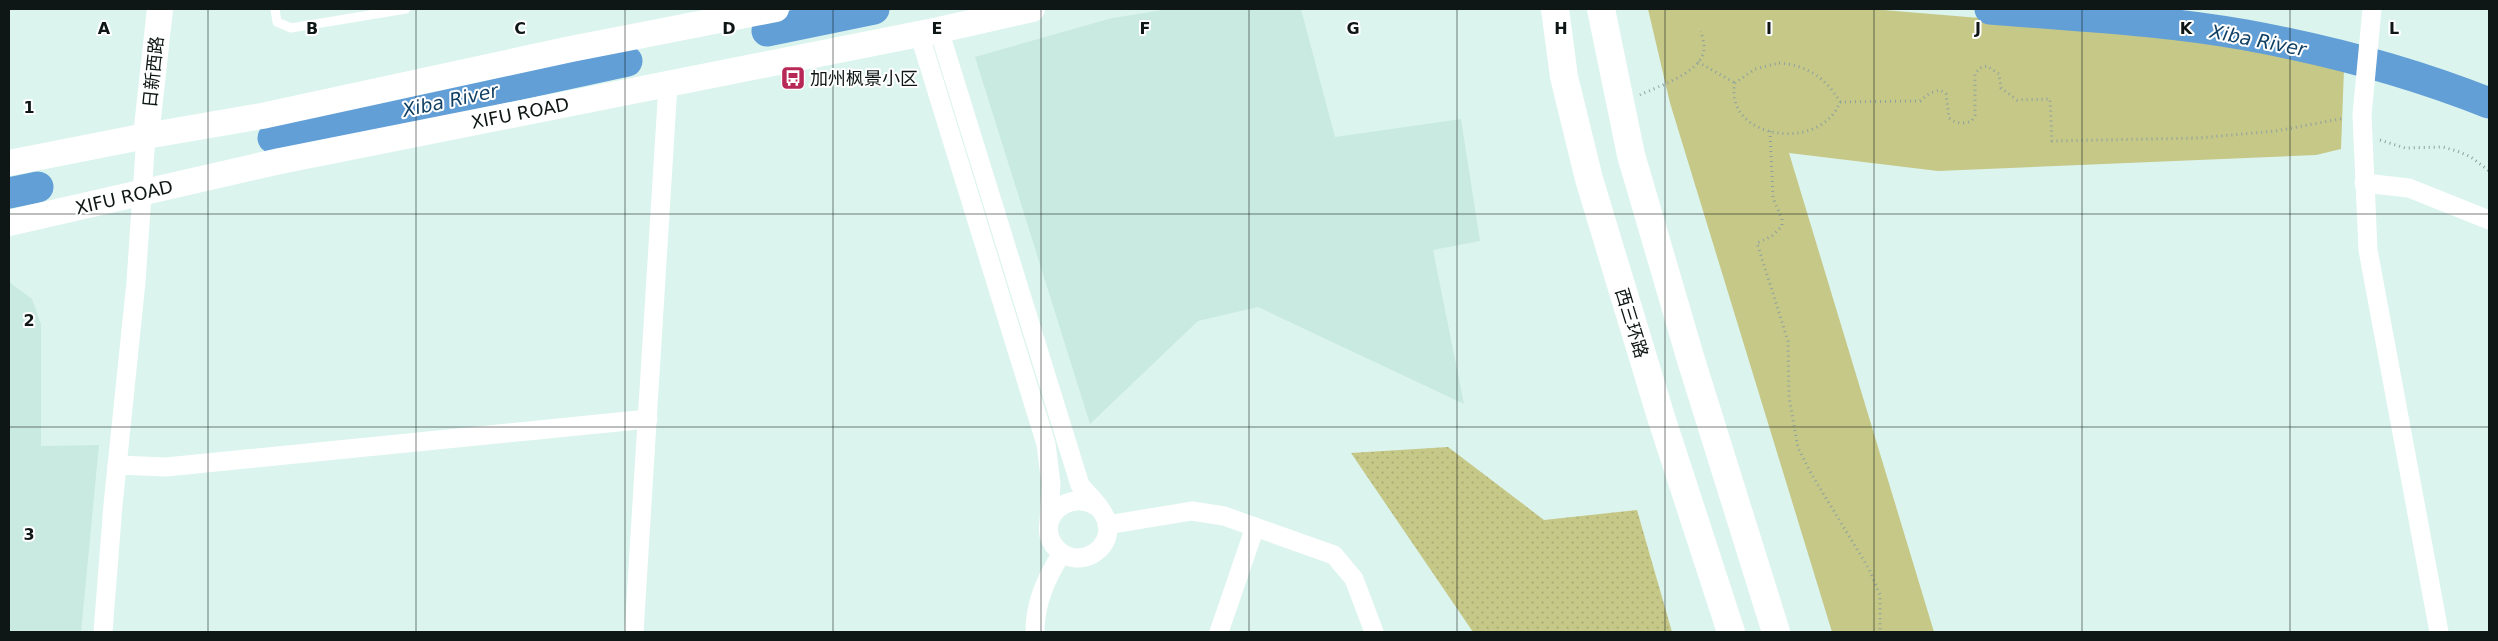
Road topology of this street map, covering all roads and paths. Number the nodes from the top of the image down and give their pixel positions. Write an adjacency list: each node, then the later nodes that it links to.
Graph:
1 (160, 9): 19 (main road, 日新西路)
2 (275, 9): 3 (lane)
3 (406, 9)
4 (776, 9): 9 (main road)
5 (1032, 9): 11 (main road, XIFU ROAD)
6 (1555, 9): 38 (main road, 西三环路)
7 (1600, 9): 16 (main road)
8 (2372, 14): 17 (street)
9 (691, 17): 19 (main road)
10 (1701, 31): 12 (path)
11 (929, 32): 14 (main road, XIFU ROAD); 29 (street); 30 (street)
12 (1698, 62): 13 (path); 16 (path)
13 (1735, 83): 15 (path); 18 (path)
14 (668, 85): 24 (main road, XIFU ROAD); 27 (street)
15 (1840, 102): 17 (path); 18 (path)
16 (1619, 104): 39 (main road)
17 (2362, 115): 20 (street)
18 (1770, 131): 40 (path)
19 (146, 136): 21 (main road); 24 (street)
20 (2363, 136): 22 (path); 23 (street)
21 (9, 163)
22 (2489, 171)
23 (2364, 183): 25 (street); 41 (street)
24 (141, 194): 26 (main road, XIFU ROAD); 28 (street)
25 (2489, 220)
26 (9, 223)
27 (648, 419): 28 (street); 35 (street)
28 (117, 465): 34 (street)
29 (1104, 517): 30 (street); 31 (street); 32 (street)
30 (1049, 526): 32 (street)
31 (1255, 527): 33 (street); 37 (street)
32 (1062, 553): 36 (street)
33 (1371, 631)
34 (102, 632)
35 (634, 632)
36 (1035, 632)
37 (1219, 632)
38 (1731, 632)
39 (1776, 632)
40 (1880, 632)
41 (2439, 632)

